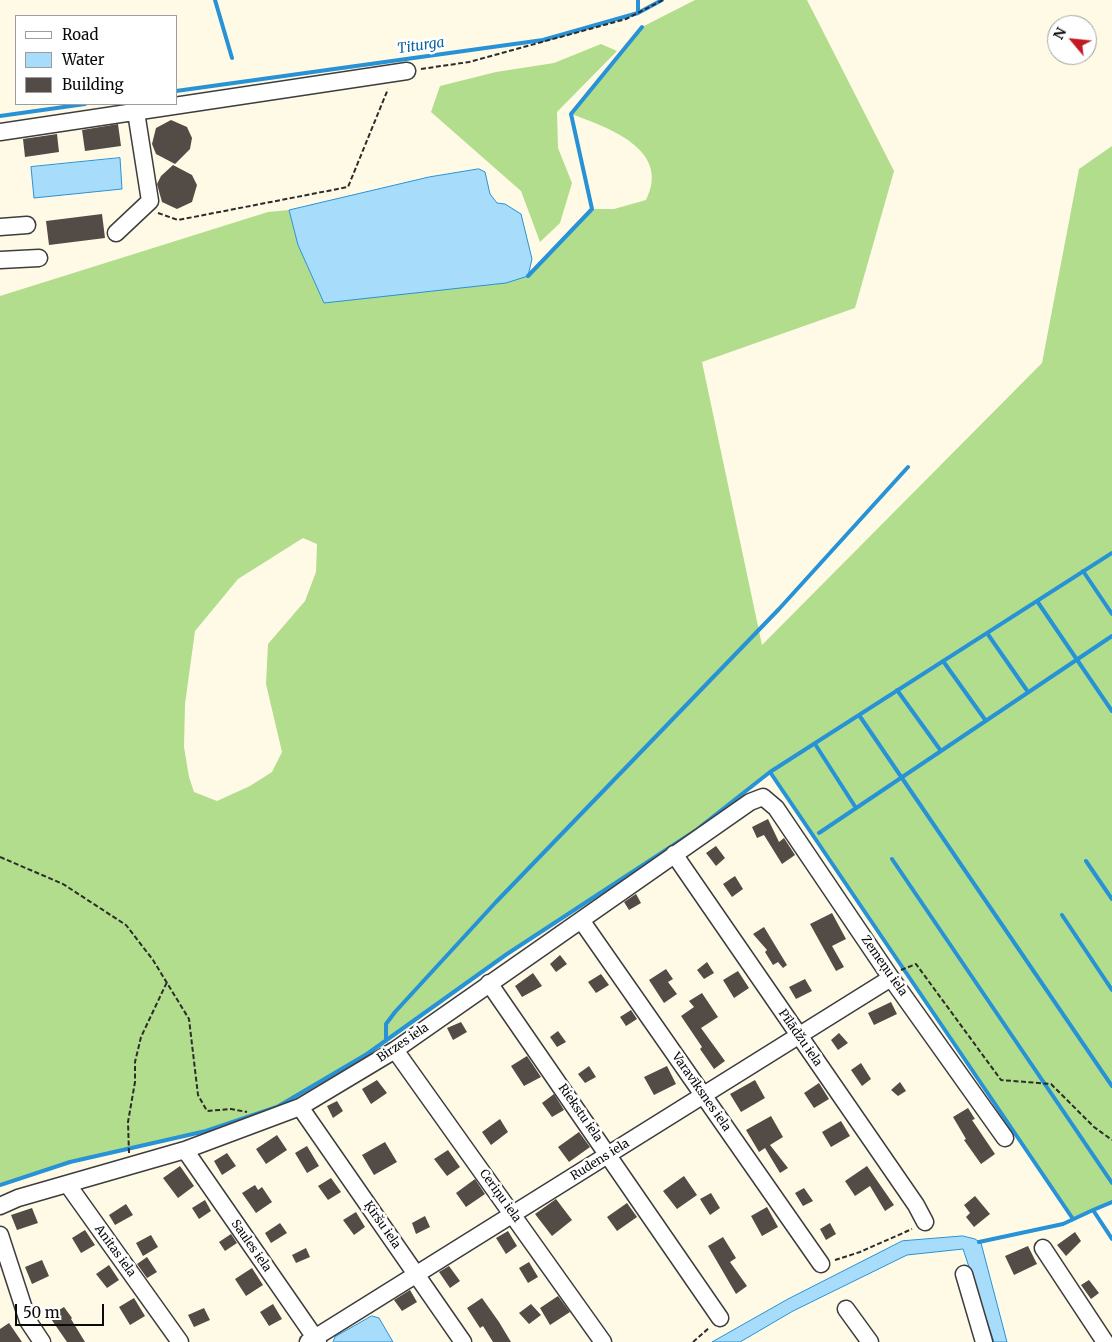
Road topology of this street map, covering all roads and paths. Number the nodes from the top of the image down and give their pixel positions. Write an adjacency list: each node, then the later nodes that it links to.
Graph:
1 (663, 0): 2 (path)
2 (407, 71): 3 (street)
3 (385, 74): 4 (street); 6 (path)
4 (136, 112): 5 (street); 6 (street)
5 (0, 132)
6 (142, 208): 9 (street)
7 (27, 225): 8 (street)
8 (0, 227)
9 (116, 233)
10 (39, 258): 11 (street)
11 (0, 260)
12 (763, 797): 13 (street, Birzes iela); 16 (street, Zemeņu iela)
13 (674, 854): 15 (street, Birzes iela); 19 (street, Pīlādžu iela)
14 (0, 857): 17 (path)
15 (580, 920): 18 (street, Birzes iela); 21 (street, Varavīksnes iela)
16 (891, 978): 19 (street, Rudens iela); 24 (street, Zemeņu iela); 25 (path)
17 (167, 982): 23 (path); 28 (path)
18 (488, 983): 20 (street, Birzes iela); 27 (street, Riekstu iela)
19 (799, 1037): 21 (street, Rudens iela); 32 (street, Pīlādžu iela)
20 (395, 1050): 22 (street, Birzes iela); 31 (street, Ceriņu iela)
21 (703, 1096): 27 (street, Rudens iela); 35 (street, Varavīksnes iela)
22 (300, 1107): 23 (street, Birzes iela); 37 (street, Ķiršu iela)
23 (257, 1125): 26 (street, Birzes iela)
24 (1005, 1138)
25 (1112, 1140)
26 (184, 1150): 28 (street, Birzes iela); 40 (street, Saules iela)
27 (609, 1154): 31 (street, Rudens iela); 39 (street, Riekstu iela)
28 (130, 1166): 29 (street, Birzes iela)
29 (68, 1185): 30 (street, Birzes iela); 42 (street, Anitas iela)
30 (0, 1206)
31 (513, 1214): 37 (street, Rudens iela); 44 (street, Ceriņu iela)
32 (925, 1222): 35 (path)
33 (0, 1235): 41 (street)
34 (1042, 1248): 48 (street)
35 (821, 1264)
36 (964, 1274): 47 (street)
37 (417, 1275): 40 (street, Rudens iela); 43 (street, Ķiršu iela)
38 (846, 1309): 46 (street)
39 (720, 1318): 45 (path)
40 (313, 1341)
41 (42, 1342)
42 (180, 1342)
43 (463, 1342)
44 (603, 1342)
45 (693, 1342)
46 (870, 1342)
47 (984, 1342)
48 (1105, 1342)

